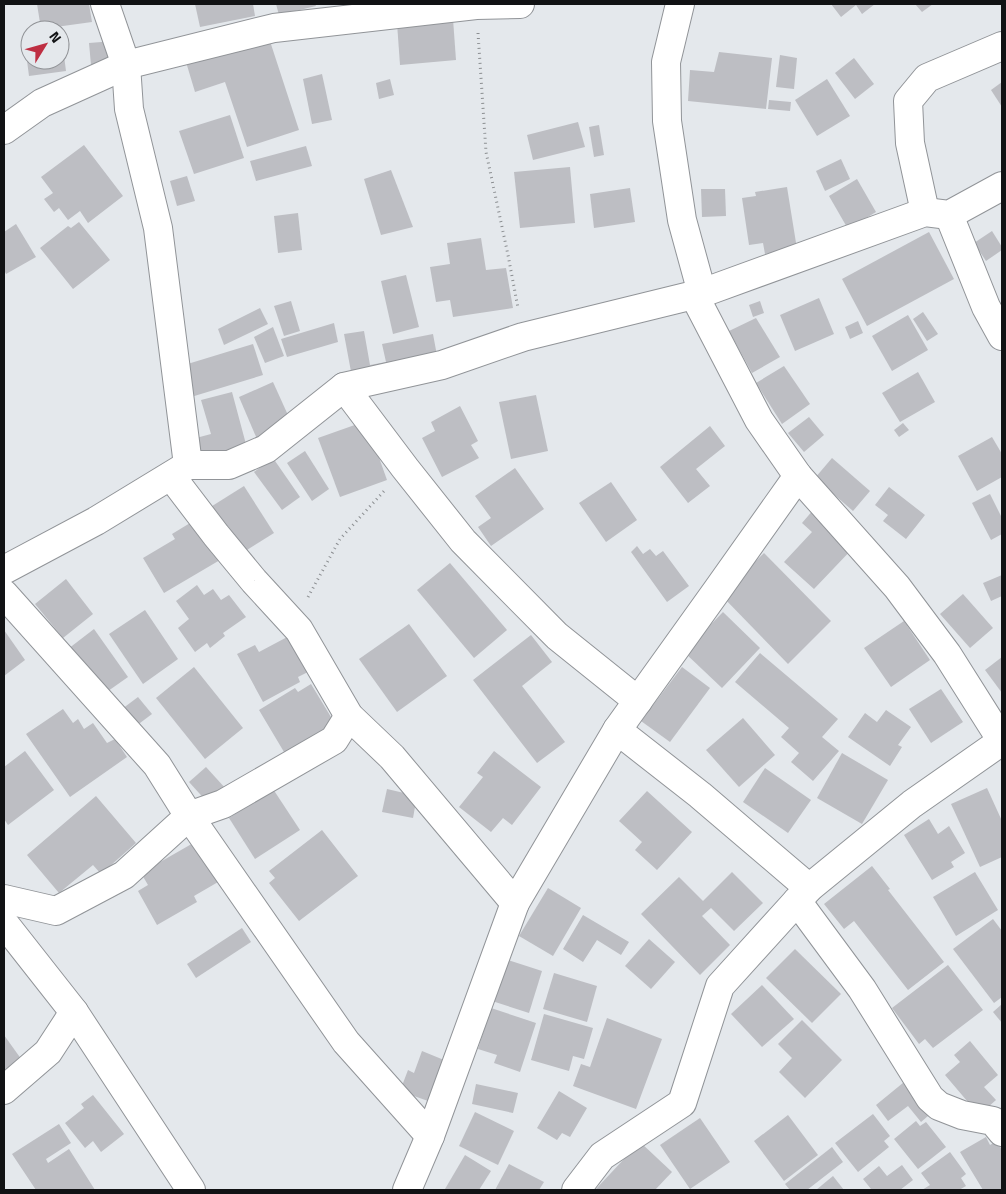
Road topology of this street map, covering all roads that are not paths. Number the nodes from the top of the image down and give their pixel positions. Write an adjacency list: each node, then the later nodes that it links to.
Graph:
1 (105, 4): 5 (street)
2 (520, 4): 5 (street)
3 (680, 4): 9 (street)
4 (1002, 46): 8 (street)
5 (126, 65): 6 (street); 12 (street)
6 (4, 130)
7 (1002, 186): 8 (street)
8 (937, 213): 9 (street); 10 (street)
9 (698, 294): 11 (street); 13 (street)
10 (1002, 336)
11 (344, 387): 12 (street); 16 (street)
12 (179, 470): 14 (street); 17 (street)
13 (798, 476): 16 (street); 19 (street)
14 (4, 570)
15 (4, 594): 20 (street)
16 (638, 701): 18 (street)
17 (349, 716): 20 (street); 23 (street)
18 (617, 730): 21 (street); 23 (street)
19 (1002, 741): 21 (street)
20 (189, 816): 22 (street); 28 (street)
21 (803, 894): 27 (street); 31 (street)
22 (4, 899)
23 (515, 903): 28 (street)
24 (4, 923): 25 (street)
25 (74, 1012): 26 (street); 29 (street)
26 (4, 1090)
27 (1002, 1132)
28 (430, 1136): 30 (street)
29 (191, 1190)
30 (407, 1190)
31 (576, 1190)

